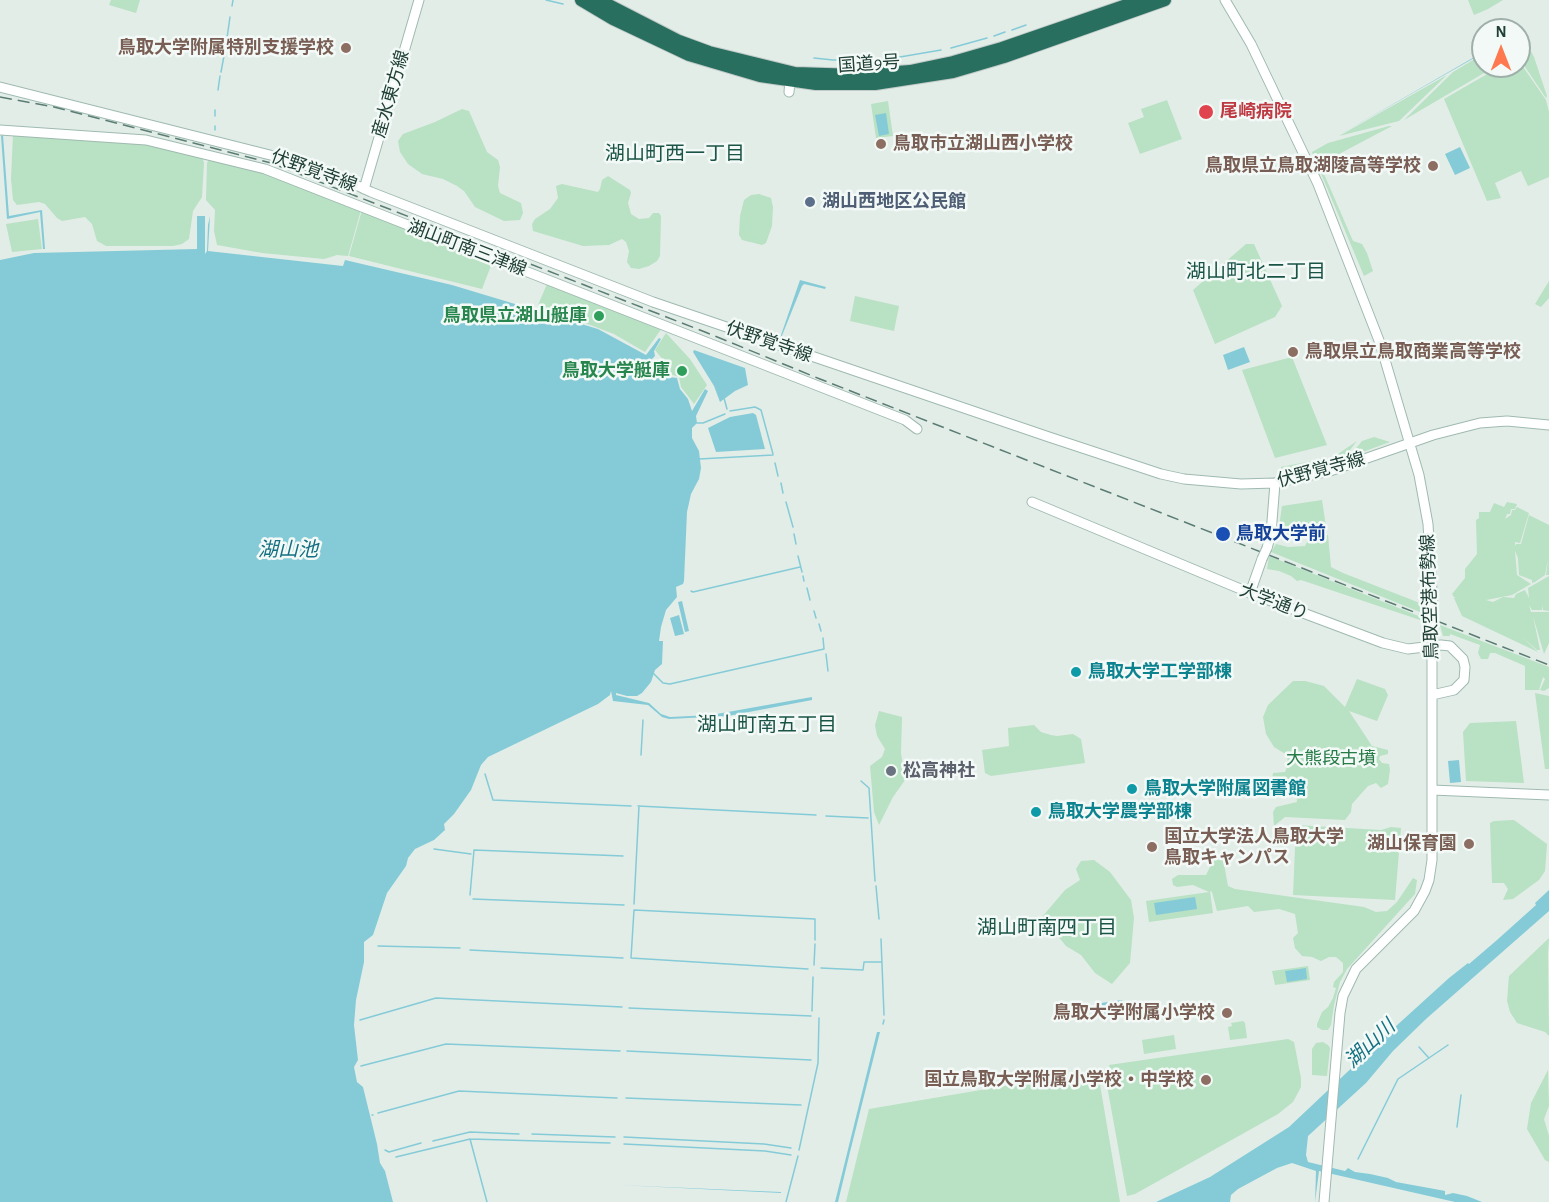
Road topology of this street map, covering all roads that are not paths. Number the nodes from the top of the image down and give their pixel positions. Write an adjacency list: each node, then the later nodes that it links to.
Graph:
1 (418, 0): 9 (main road, 産水東方線)
2 (580, 0): 5 (highway, 国道9号)
3 (599, 0): 4 (highway, 国道9号)
4 (1141, 0)
5 (1165, 0)
6 (1225, 0): 12 (main road, 鳥取空港布勢線)
7 (0, 87): 9 (main road, 伏野覚寺線)
8 (0, 130): 11 (main road, 湖山町南三津線)
9 (364, 189): 13 (main road, 伏野覚寺線)
10 (1549, 424): 12 (main road, 伏野覚寺線)
11 (917, 429)
12 (1409, 443): 13 (main road, 伏野覚寺線); 16 (main road, 鳥取空港布勢線, bridge)
13 (1275, 483): 15 (main road, bridge)
14 (1032, 502): 15 (main road, 大学通り)
15 (1250, 593): 16 (main road, 大学通り)
16 (1432, 695): 17 (main road, 鳥取空港布勢線)
17 (1432, 790): 18 (main road); 19 (main road, 鳥取空港布勢線)
18 (1549, 795)
19 (1324, 1202)

